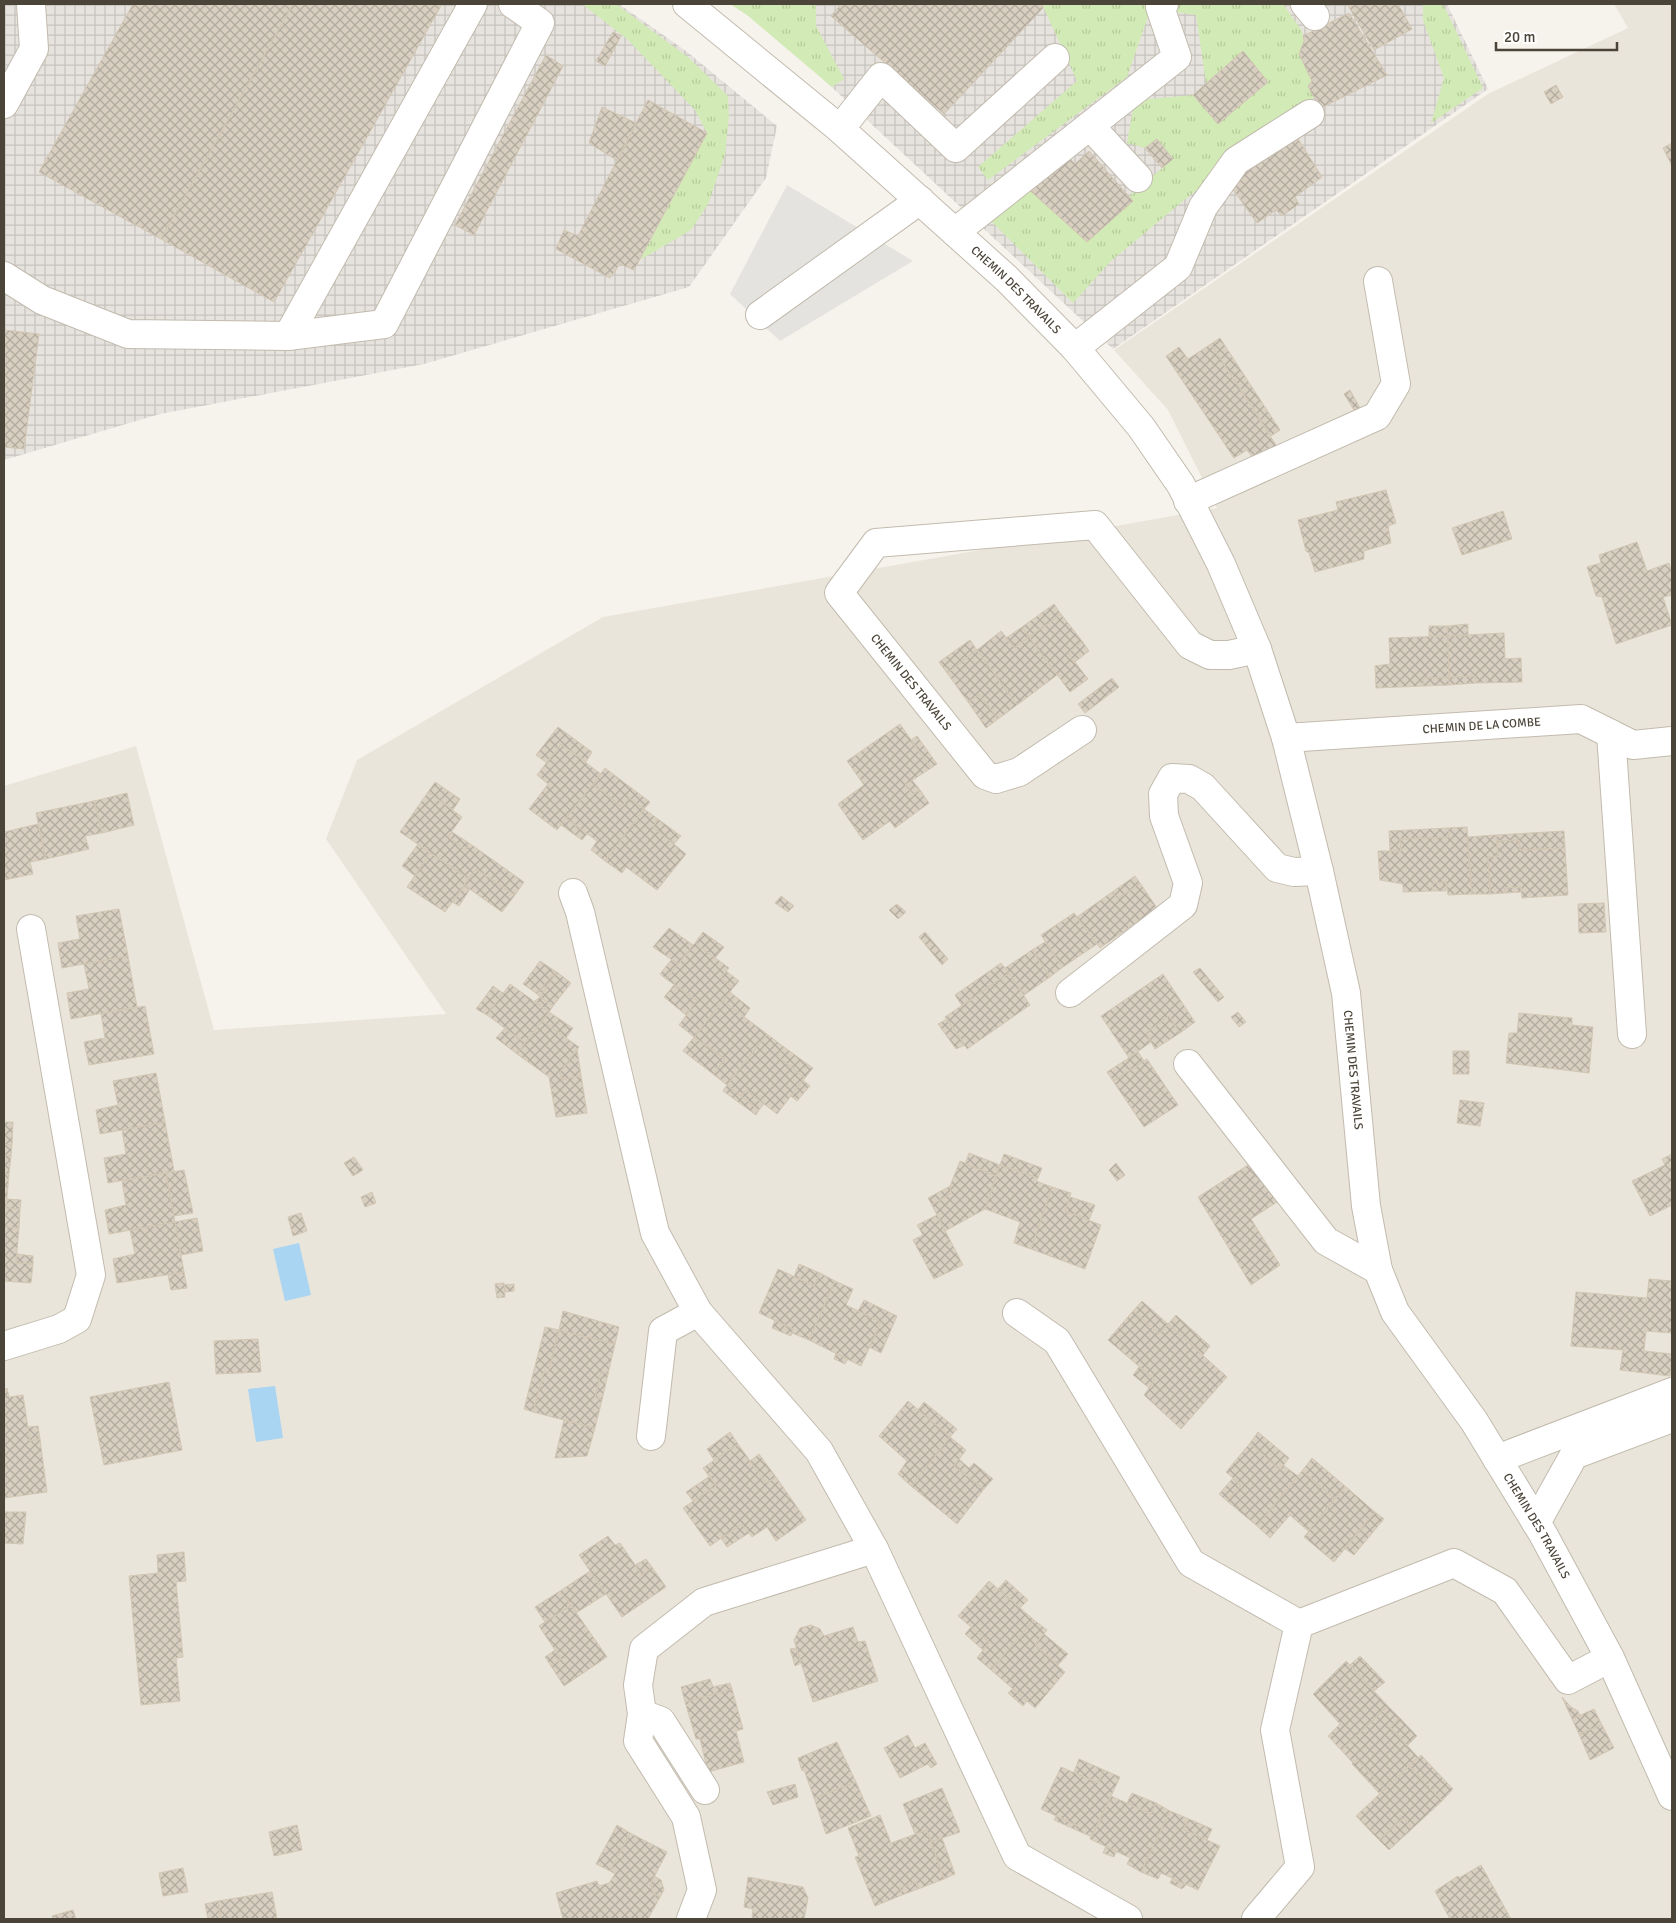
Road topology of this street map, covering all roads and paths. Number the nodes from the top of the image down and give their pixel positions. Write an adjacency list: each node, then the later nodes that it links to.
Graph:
1 (31, 4): 7 (street)
2 (473, 4): 17 (street)
3 (513, 4): 17 (street)
4 (687, 4): 10 (street, CHEMIN DES TRAVAILS)
5 (1164, 4): 9 (street)
6 (1055, 58): 10 (street)
7 (4, 104)
8 (1310, 114): 18 (street)
9 (1090, 126): 11 (street); 13 (street)
10 (840, 129): 12 (street, CHEMIN DES TRAVAILS)
11 (1138, 178)
12 (920, 200): 13 (street, CHEMIN DES TRAVAILS); 16 (street)
13 (955, 232): 18 (street, CHEMIN DES TRAVAILS)
14 (4, 276): 17 (street)
15 (1378, 281): 19 (street)
16 (760, 315)
17 (288, 336)
18 (1075, 348): 19 (street, CHEMIN DES TRAVAILS)
19 (1188, 500): 20 (street, CHEMIN DES TRAVAILS)
20 (1257, 649): 21 (street, CHEMIN DES TRAVAILS); 23 (street, CHEMIN DES TRAVAILS)
21 (1082, 730)
22 (1611, 734): 23 (street, CHEMIN DE LA COMBE); 24 (street, CHEMIN DE LA COMBE); 29 (street)
23 (1286, 738): 25 (street, CHEMIN DES TRAVAILS)
24 (1672, 741)
25 (1320, 871): 28 (street); 31 (street, CHEMIN DES TRAVAILS)
26 (573, 892): 32 (street)
27 (31, 929): 34 (street)
28 (1070, 993)
29 (1632, 1034)
30 (1188, 1064): 31 (street)
31 (1378, 1270): 38 (street, CHEMIN DES TRAVAILS)
32 (698, 1312): 37 (street); 40 (street)
33 (1017, 1313): 41 (street)
34 (4, 1346)
35 (1672, 1392): 38 (street)
36 (1672, 1418): 39 (street)
37 (651, 1436)
38 (1497, 1459): 39 (street, CHEMIN DES TRAVAILS)
39 (1536, 1523): 42 (street, CHEMIN DES TRAVAILS)
40 (874, 1549): 43 (street); 47 (street)
41 (1299, 1624): 42 (street); 48 (street)
42 (1610, 1658): 45 (street, CHEMIN DES TRAVAILS)
43 (642, 1714): 44 (street); 46 (street)
44 (705, 1790)
45 (1672, 1796)
46 (691, 1919)
47 (1128, 1919)
48 (1256, 1919)

